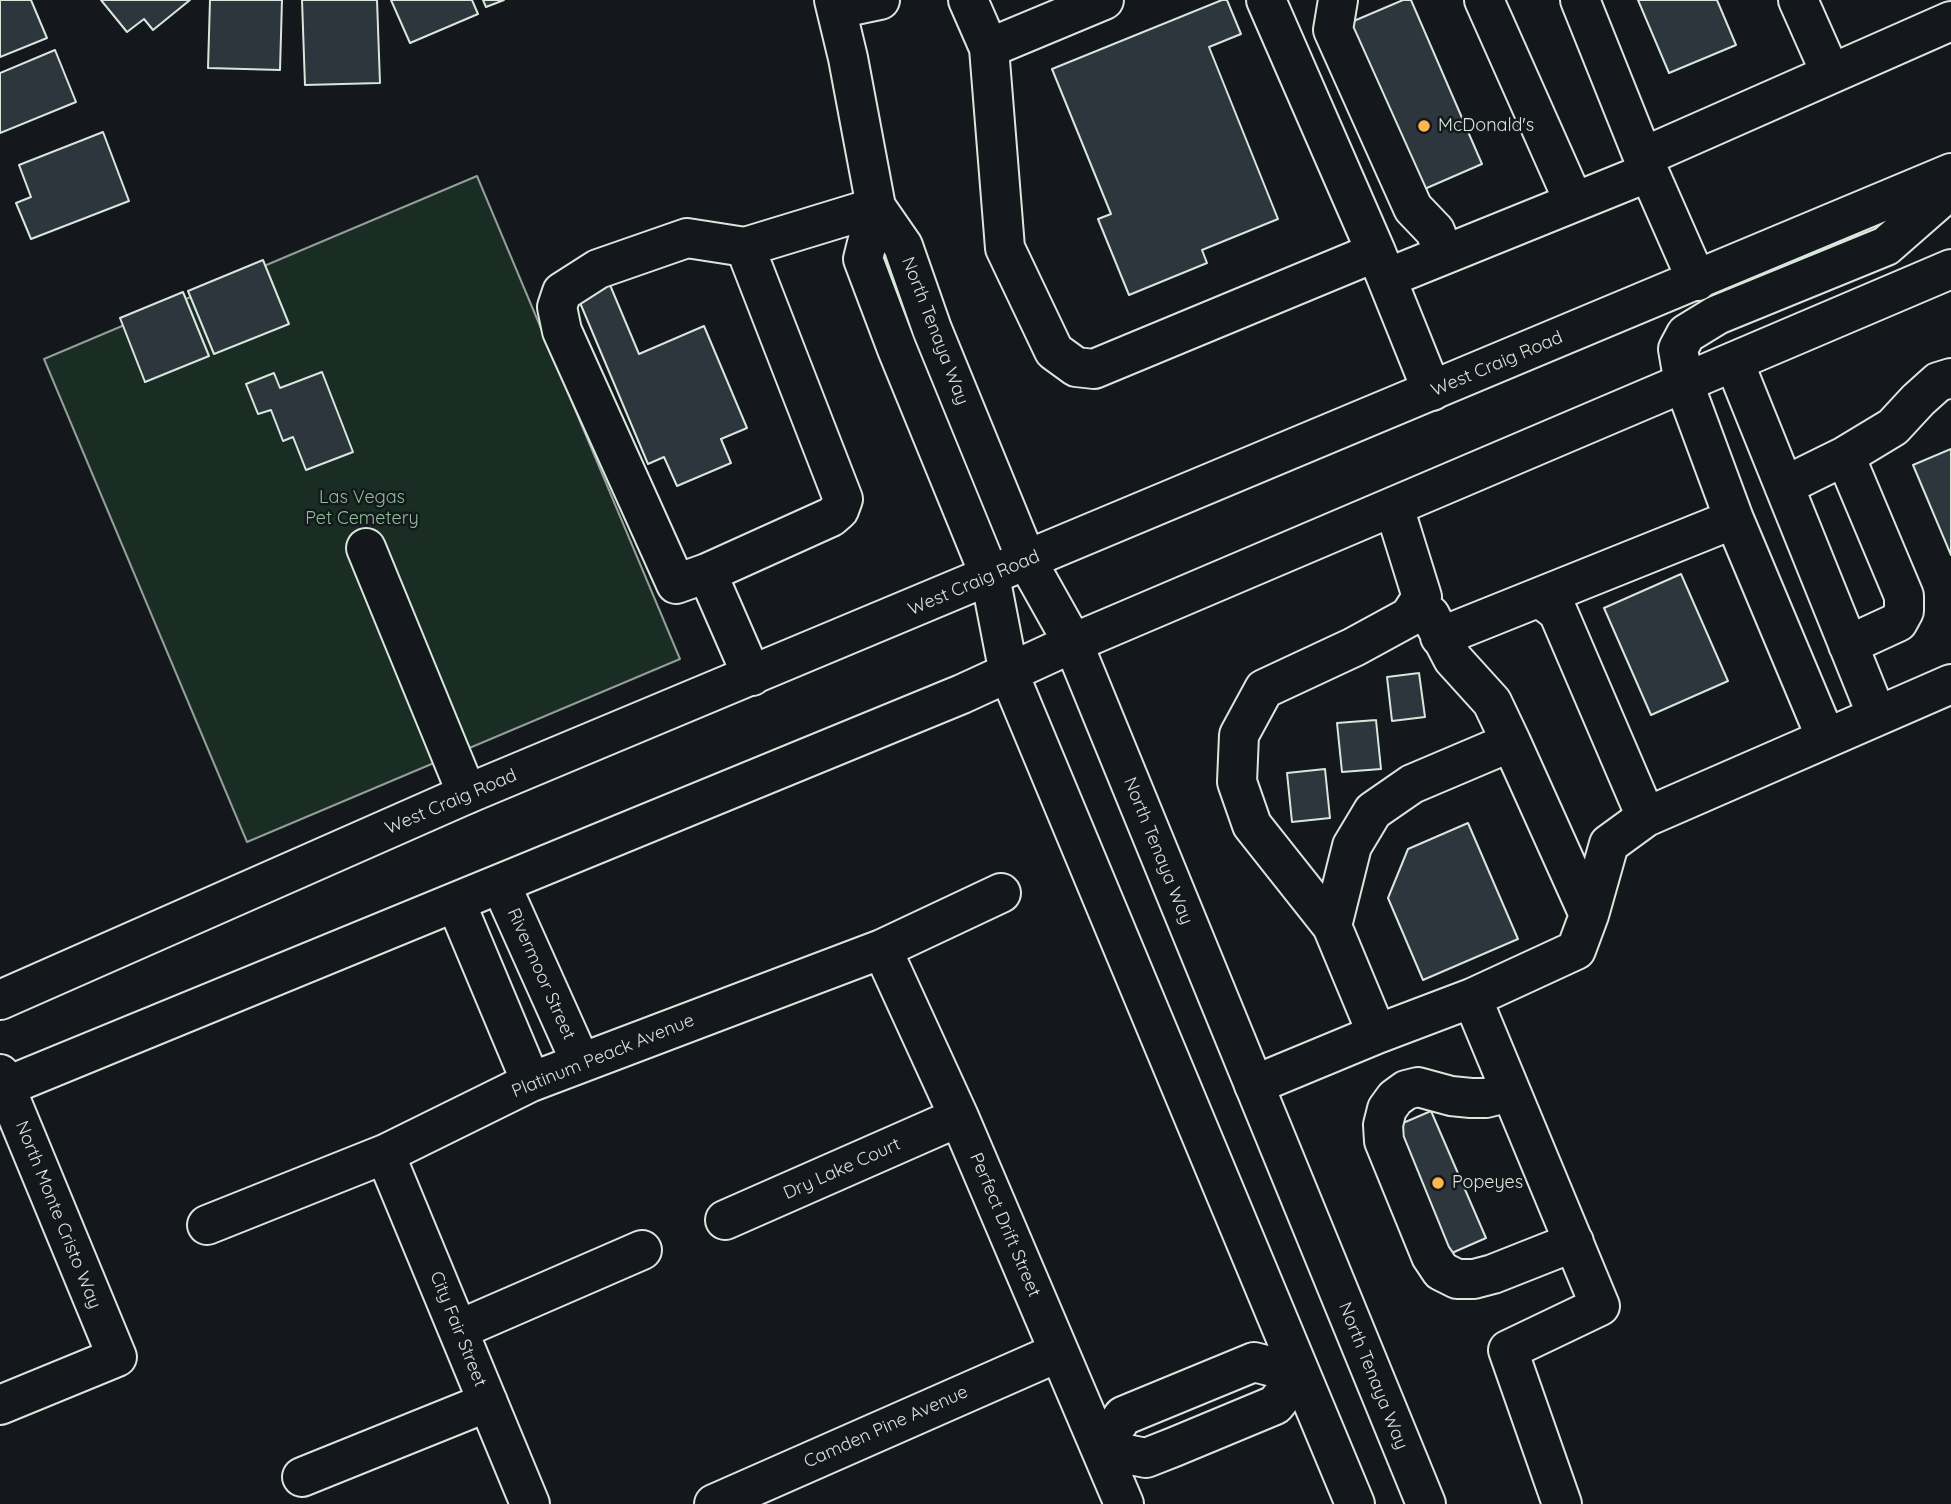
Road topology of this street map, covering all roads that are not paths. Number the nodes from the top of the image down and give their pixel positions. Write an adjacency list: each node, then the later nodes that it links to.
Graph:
1 (880, 0): 9 (main road)
2 (968, 0): 11 (main road)
3 (1104, 0): 11 (main road)
4 (1266, 0): 16 (main road)
5 (1338, 0): 13 (main road)
6 (1484, 0): 18 (main road)
7 (1580, 0): 14 (main road)
8 (1798, 0): 12 (main road)
9 (835, 4): 19 (main road, North Tenaya Way)
10 (1951, 21): 12 (main road)
11 (989, 48): 22 (main road)
12 (1830, 72): 14 (main road)
13 (1390, 157): 16 (main road); 21 (main road)
14 (1646, 164): 18 (main road); 24 (main road)
15 (1951, 173): 24 (main road, West Craig Road)
16 (1343, 176): 22 (main road)
17 (1951, 189): 27 (main road)
18 (1574, 202): 21 (main road)
19 (876, 207): 20 (main road); 34 (main road, North Tenaya Way); 36 (main road, North Tenaya Way)
20 (744, 247): 35 (main road); 35 (main road)
21 (1444, 254): 22 (main road)
22 (1381, 265): 28 (main road)
23 (1951, 270): 25 (main road)
24 (1697, 281): 28 (main road, West Craig Road)
25 (1734, 362): 27 (main road); 30 (main road)
26 (1951, 377): 29 (main road)
27 (1684, 384): 31 (main road); 32 (main road)
28 (1432, 391): 34 (main road, West Craig Road)
29 (1845, 456): 30 (main road); 41 (main road)
30 (1784, 486): 41 (main road)
31 (1394, 507): 37 (main road); 40 (main road)
32 (1734, 520): 38 (main road); 46 (main road)
33 (366, 548): 48 (main road)
34 (1027, 561): 36 (main road, West Craig Road); 40 (main road, North Tenaya Way)
35 (707, 573): 43 (main road)
36 (990, 576): 42 (main road, North Tenaya Way); 43 (main road, West Craig Road)
37 (1422, 597): 39 (main road); 54 (main road)
38 (1539, 597): 39 (main road); 49 (main road)
39 (1440, 637): 47 (main road)
40 (1073, 643): 42 (main road); 64 (main road, North Tenaya Way)
41 (1848, 645): 45 (main road)
42 (1009, 674): 50 (main road); 74 (main road, North Tenaya Way)
43 (752, 676): 48 (main road, West Craig Road)
44 (1951, 684): 45 (main road)
45 (1877, 716): 46 (main road)
46 (1826, 738): 49 (main road)
47 (1511, 742): 53 (main road); 54 (main road)
48 (467, 794): 59 (main road, West Craig Road)
49 (1646, 817): 53 (main road)
50 (501, 885): 52 (main road); 56 (main road, Rivermoor Street)
51 (1001, 892): 55 (main road, Platinum Peack Avenue)
52 (456, 903): 57 (main road); 63 (main road)
53 (1589, 915): 58 (main road)
54 (1332, 926): 60 (main road)
55 (882, 949): 61 (main road, Platinum Peack Avenue); 66 (main road, Perfect Drift Street)
56 (544, 978): 57 (main road); 61 (main road, Rivermoor Street)
57 (495, 998): 62 (main road)
58 (1472, 998): 60 (main road); 65 (main road)
59 (0, 1000)
60 (1377, 1034): 64 (main road)
61 (581, 1063): 62 (main road, Platinum Peack Avenue)
62 (531, 1082): 67 (main road, Platinum Peack Avenue)
63 (2, 1083): 77 (main road, North Monte Cristo Way)
64 (1254, 1086): 85 (main road, North Tenaya Way)
65 (1510, 1092): 70 (main road); 70 (main road)
66 (959, 1117): 68 (main road, Dry Lake Court); 73 (main road, Perfect Drift Street)
67 (385, 1154): 69 (main road, Platinum Peack Avenue); 72 (main road, City Fair Street)
68 (725, 1220)
69 (207, 1225)
70 (1574, 1242): 86 (main road)
71 (642, 1250): 72 (main road)
72 (458, 1330): 76 (main road, City Fair Street)
73 (1059, 1352): 79 (main road, Perfect Drift Street); 82 (main road, Camden Pine Avenue)
74 (1300, 1374): 75 (main road); 78 (main road); 84 (main road, North Tenaya Way)
75 (1193, 1387): 78 (main road); 79 (main road)
76 (488, 1402): 80 (main road); 81 (main road, City Fair Street)
77 (0, 1405)
78 (1211, 1431): 79 (main road)
79 (1101, 1449): 83 (main road, Perfect Drift Street)
80 (302, 1477)
81 (530, 1504)
82 (714, 1504)
83 (1124, 1504)
84 (1355, 1504)
85 (1426, 1504)
86 (1562, 1504)

